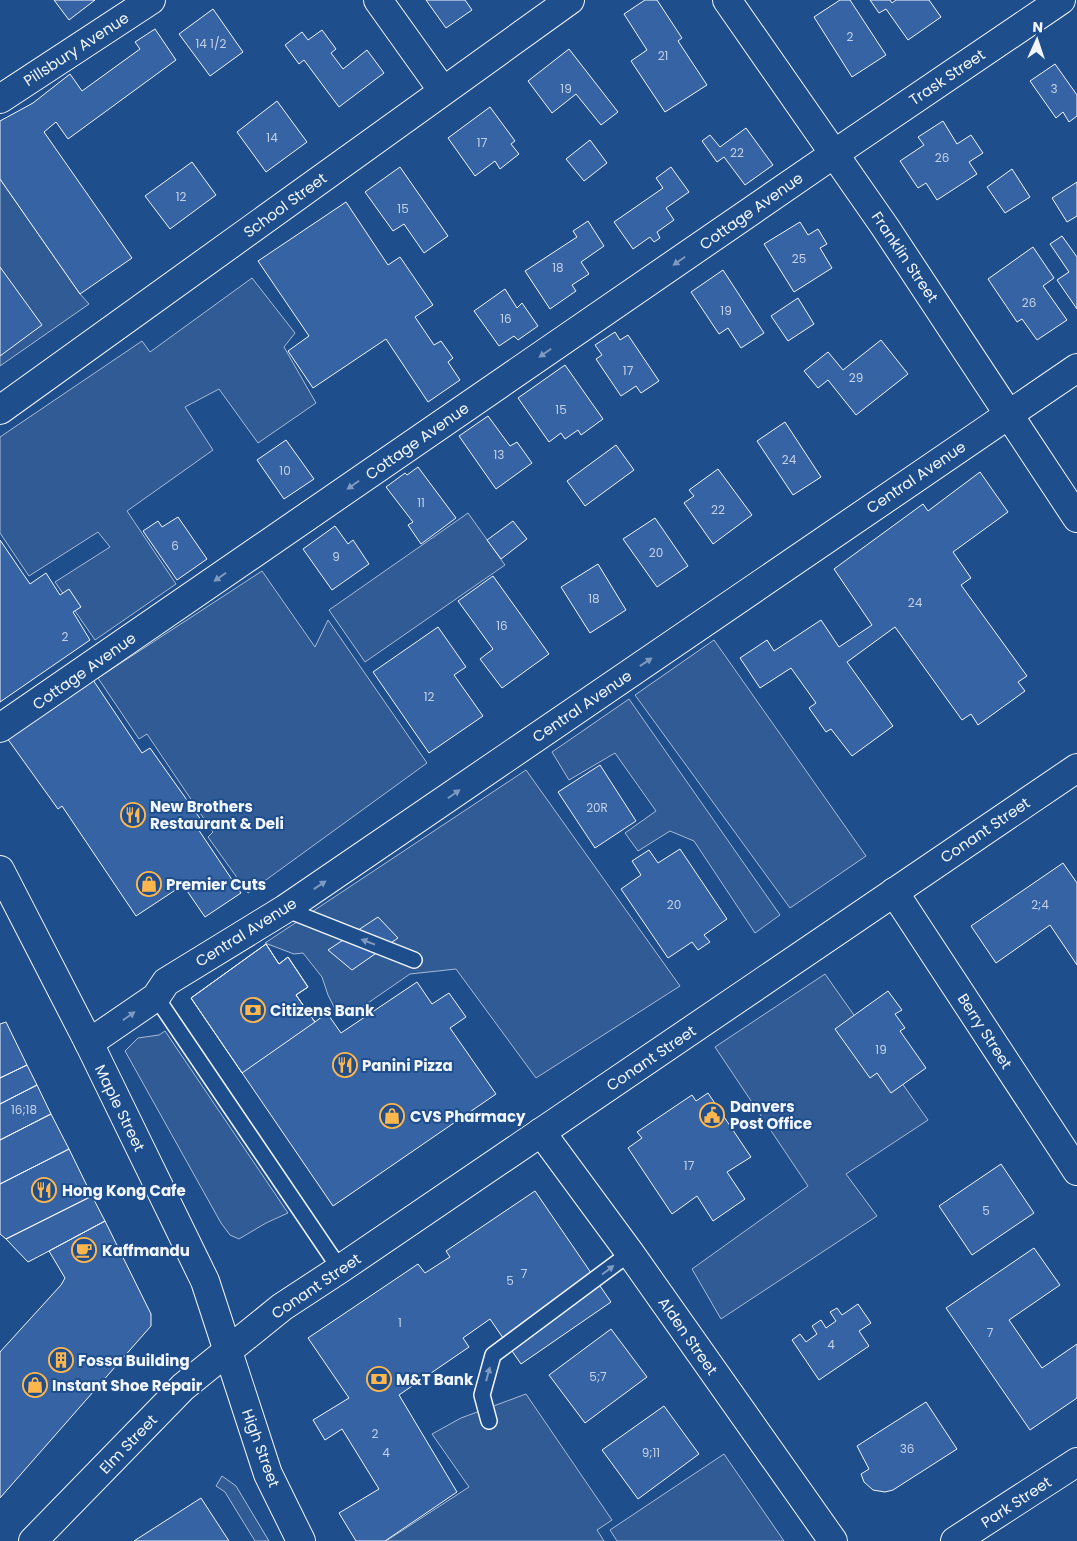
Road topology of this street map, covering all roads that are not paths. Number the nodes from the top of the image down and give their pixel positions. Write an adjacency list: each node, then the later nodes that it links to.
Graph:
1 (151, 0): 7 (street, Pillsbury Avenue)
2 (378, 0): 6 (street)
3 (570, 0): 6 (street, School Street)
4 (727, 0): 8 (street, Franklin Street)
5 (1061, 0): 8 (street, Trask Street)
6 (443, 91): 10 (street, School Street)
7 (0, 99)
8 (834, 154): 11 (street, Franklin Street); 13 (street, Cottage Avenue, one-way to 13)
9 (1077, 368): 11 (street, Central Avenue)
10 (0, 410)
11 (1008, 414): 12 (street, Franklin Street); 17 (street, Central Avenue, one-way to 11)
12 (1077, 518)
13 (0, 728)
14 (1077, 768): 16 (street, Conant Street)
15 (0, 870): 20 (street, Maple Street)
16 (894, 892): 21 (street, Conant Street); 22 (street, Berry Street)
17 (285, 909): 18 (lane, one-way to 17); 19 (street, Central Avenue)
18 (414, 960)
19 (156, 997): 20 (street, Central Avenue, one-way to 19); 24 (lane)
20 (89, 1044): 25 (street, Maple Street)
21 (541, 1132): 23 (street, Alden Street); 24 (street, Conant Street)
22 (1077, 1171)
23 (630, 1253): 26 (lane, one-way to 23); 30 (street, Alden Street)
24 (340, 1269): 25 (street, Conant Street)
25 (228, 1352): 28 (street, Elm Street); 29 (street, High Street)
26 (489, 1421)
27 (1077, 1462): 31 (street, Park Street)
28 (33, 1541)
29 (301, 1541)
30 (833, 1541)
31 (955, 1541)

